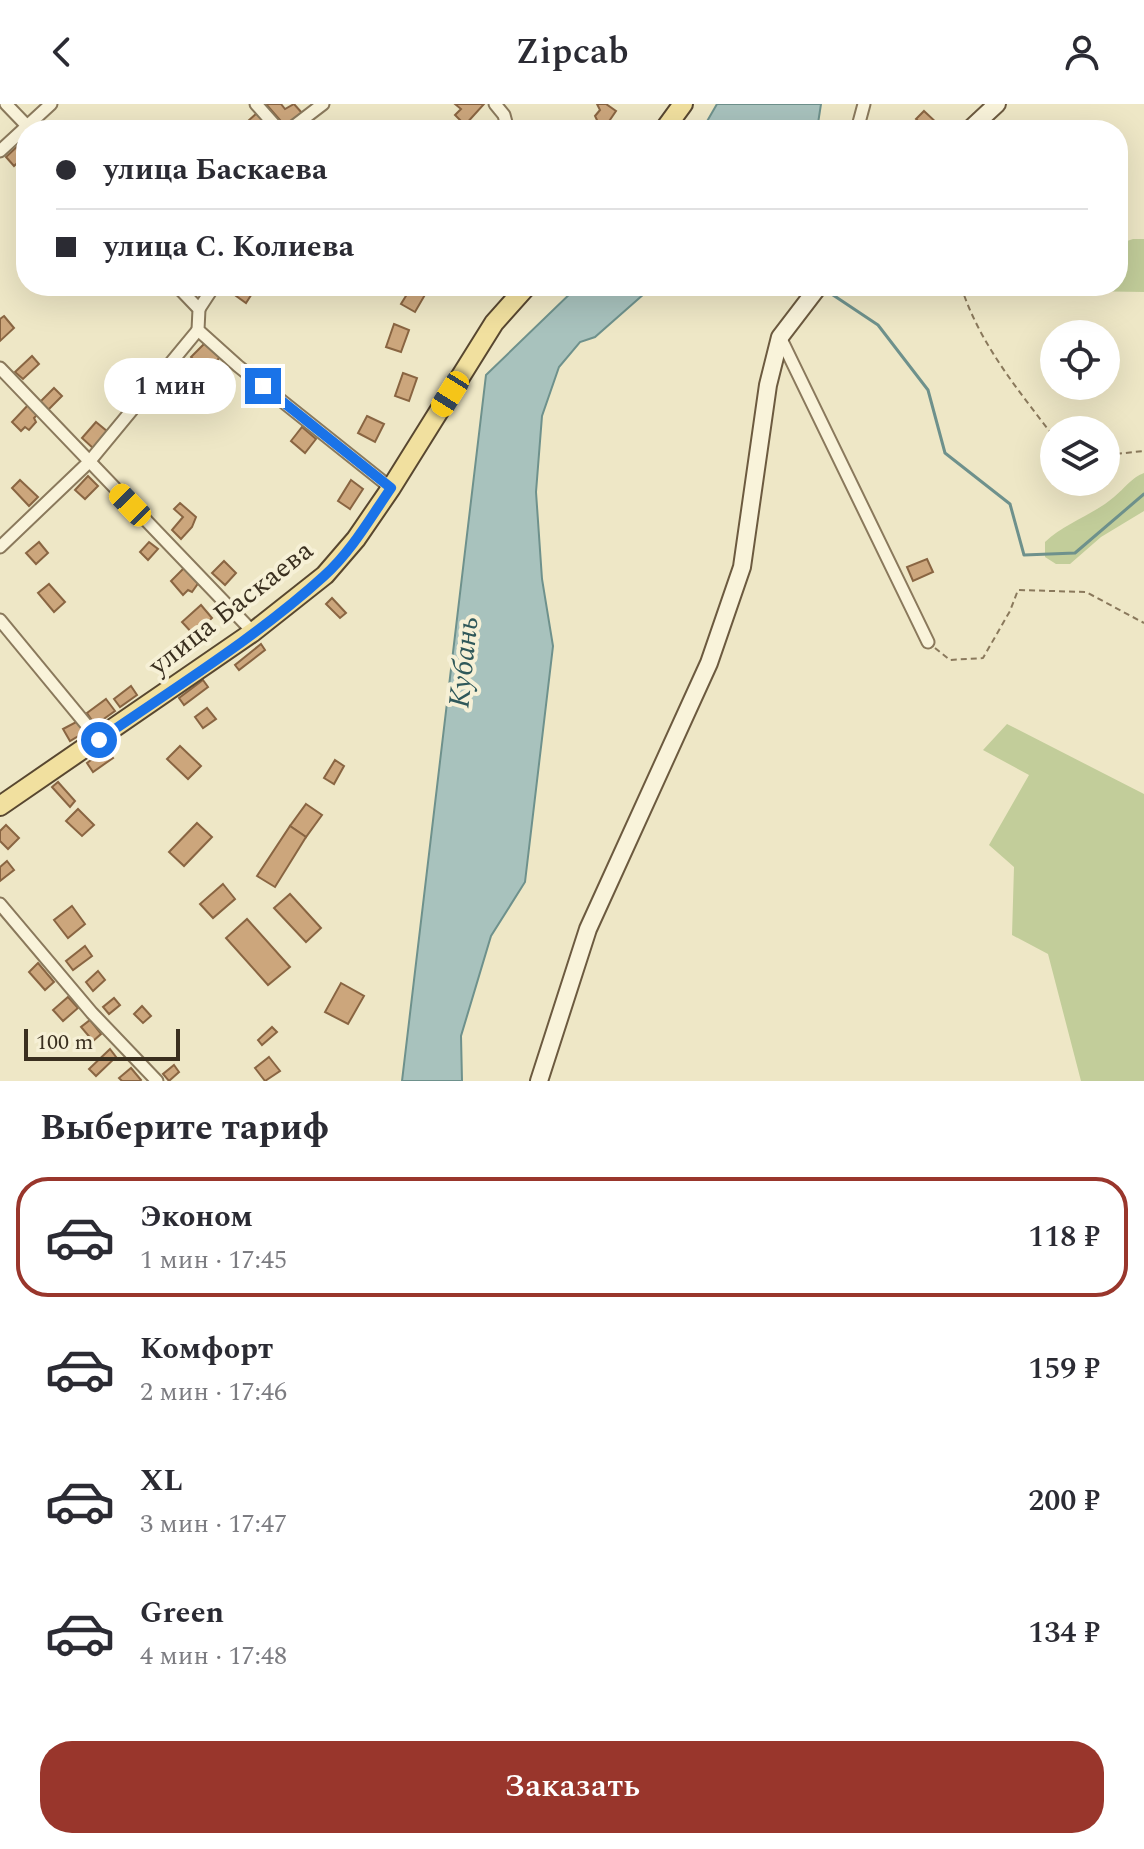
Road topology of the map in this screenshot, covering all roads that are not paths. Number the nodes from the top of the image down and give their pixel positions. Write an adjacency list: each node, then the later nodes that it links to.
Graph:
1 (6, 104): 6 (street)
2 (51, 104): 7 (street)
3 (256, 104): 8 (street)
4 (323, 104): 9 (street)
5 (997, 104): 10 (street)
6 (21, 120)
7 (38, 120)
8 (270, 120)
9 (302, 120)
10 (980, 120)
11 (187, 296): 15 (street)
12 (207, 296): 15 (street)
13 (518, 296): 20 (main road, улица Баскаева)
14 (811, 296): 17 (street)
15 (199, 309): 16 (street)
16 (198, 330): 19 (street); 20 (street)
17 (780, 337): 24 (street); 29 (street)
18 (0, 368): 19 (street)
19 (89, 462): 21 (street); 23 (street)
20 (391, 488): 23 (main road, улица Баскаева)
21 (0, 547)
22 (0, 620): 25 (street)
23 (253, 632): 25 (main road, улица Баскаева)
24 (928, 642)
25 (99, 740): 26 (main road, улица Баскаева)
26 (0, 806)
27 (0, 904): 28 (street)
28 (157, 1081)
29 (539, 1081)

